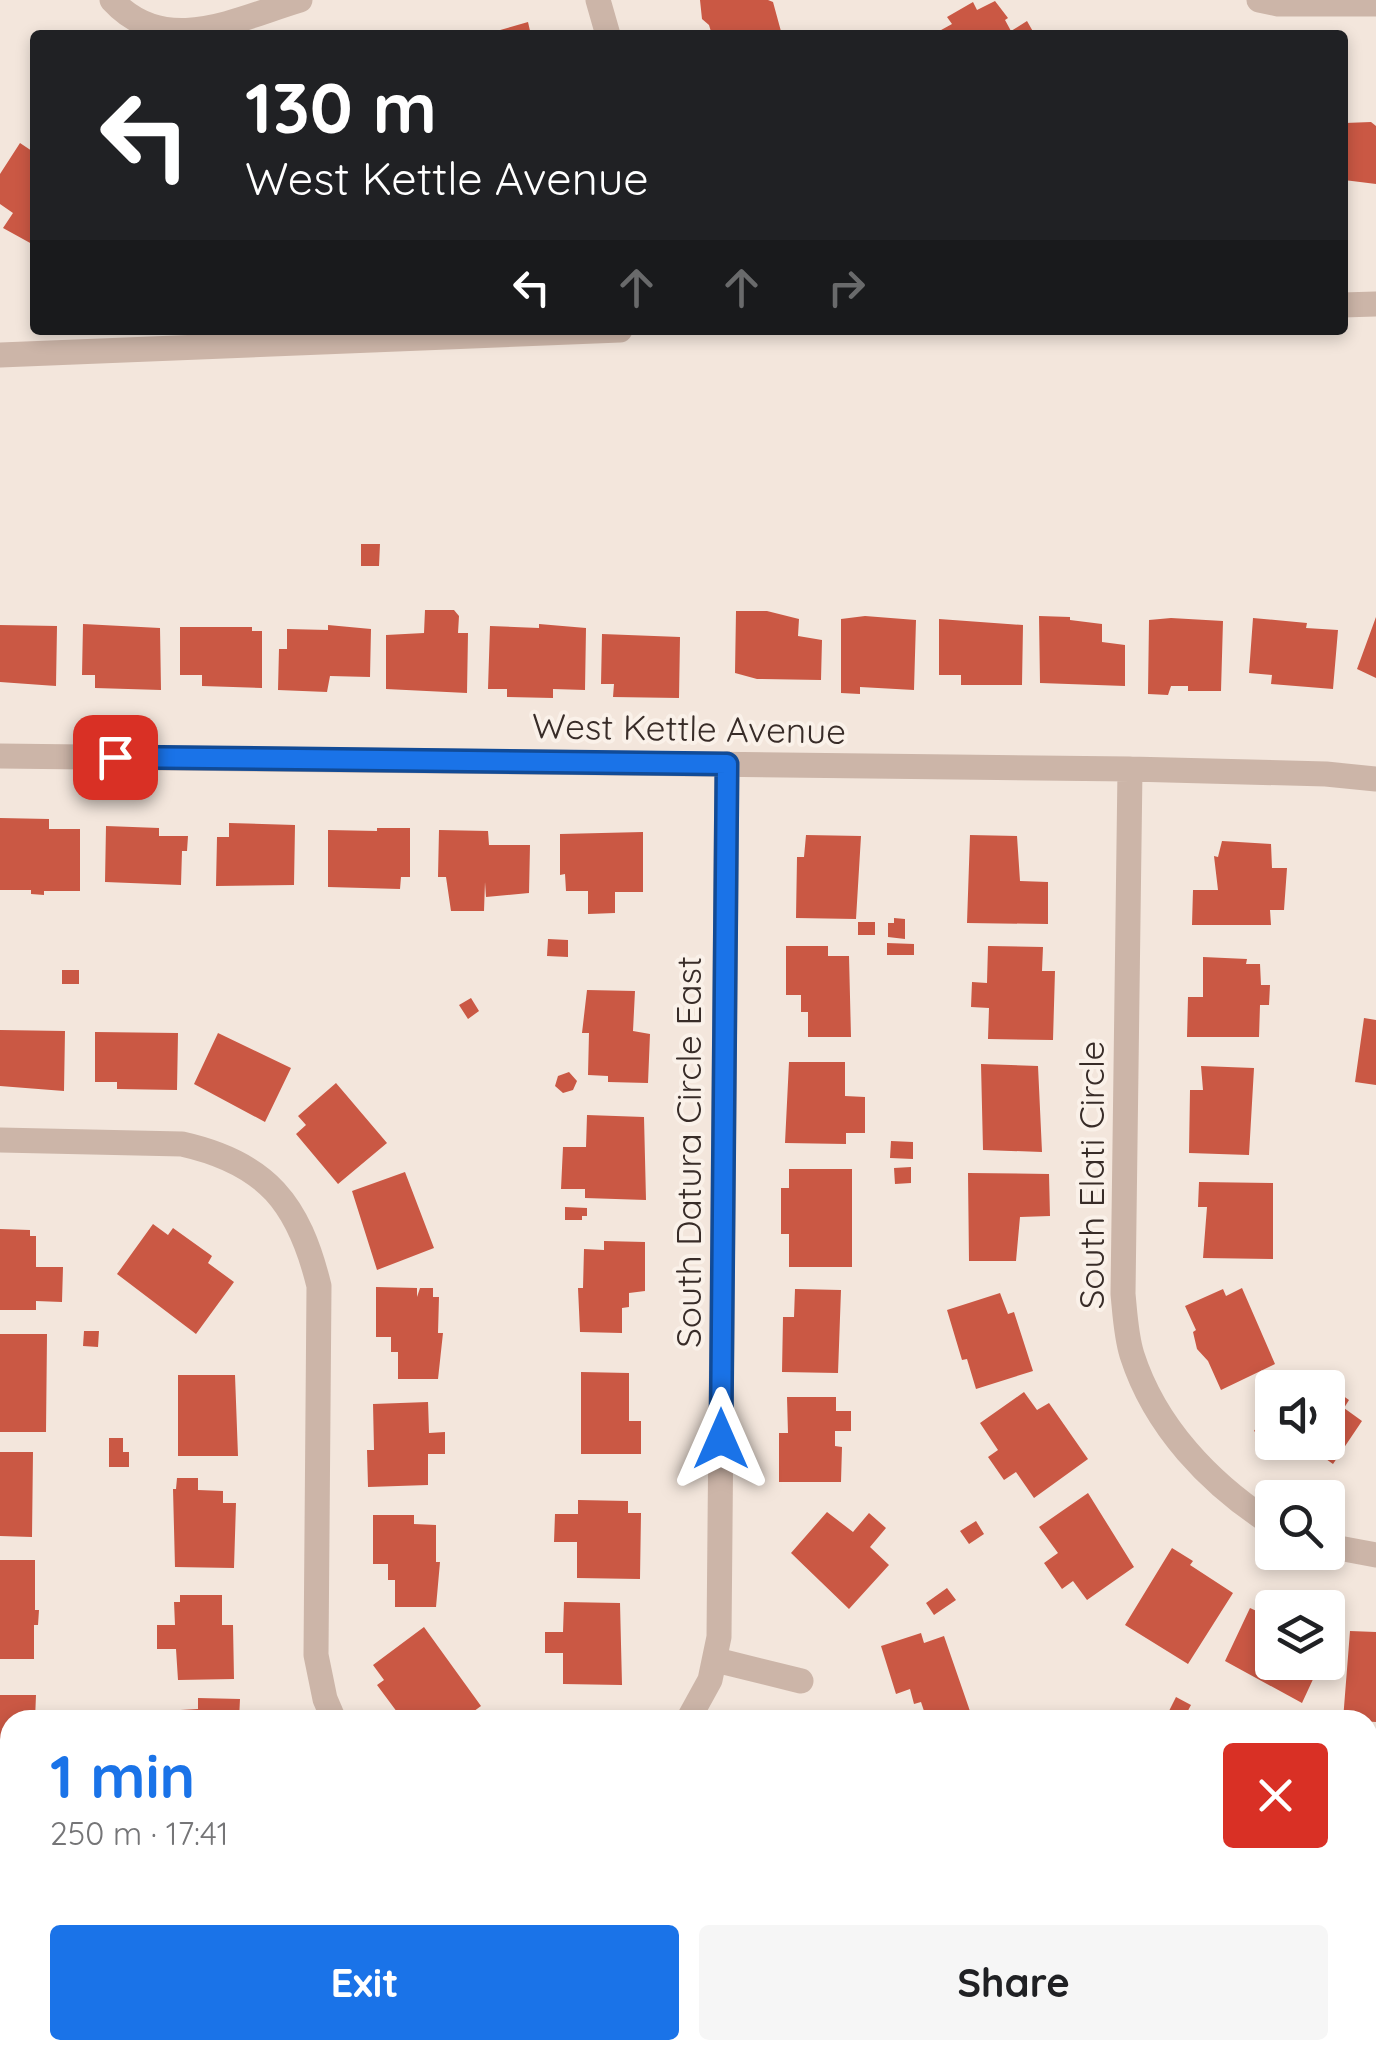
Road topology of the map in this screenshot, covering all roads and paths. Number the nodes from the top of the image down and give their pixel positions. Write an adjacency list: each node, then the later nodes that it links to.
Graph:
1 (112, 0): 6 (street)
2 (300, 0): 7 (street)
3 (598, 0): 8 (street)
4 (1259, 0): 5 (street)
5 (1376, 4)
6 (155, 30)
7 (196, 30)
8 (607, 30)
9 (1376, 304): 10 (street)
10 (1348, 305)
11 (496, 335): 12 (street)
12 (0, 355)
13 (0, 756): 14 (street, West Kettle Avenue)
14 (727, 764): 15 (street, West Kettle Avenue); 21 (street, South Datura Circle East)
15 (1130, 769): 16 (street, West Kettle Avenue); 18 (street, South Elati Circle)
16 (1376, 779)
17 (0, 1140): 23 (street)
18 (1255, 1511)
19 (1345, 1549): 20 (street)
20 (1376, 1555)
21 (716, 1660): 22 (street); 24 (street, South Datura Circle East)
22 (801, 1681)
23 (329, 1710)
24 (694, 1710)

